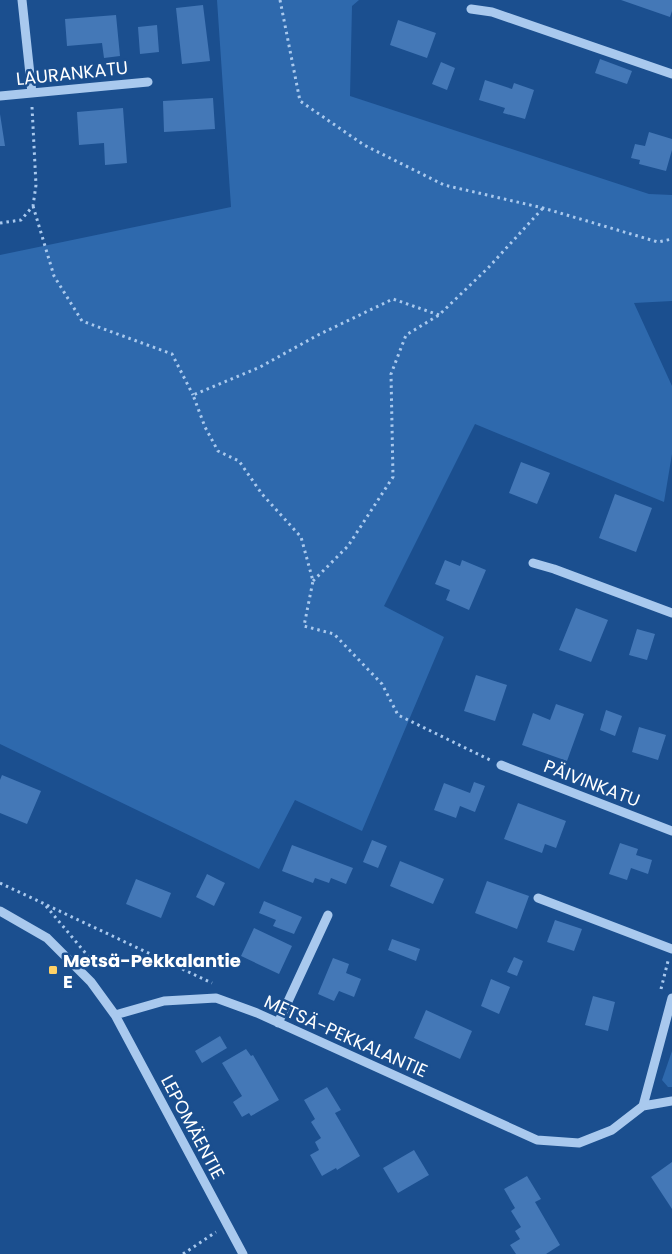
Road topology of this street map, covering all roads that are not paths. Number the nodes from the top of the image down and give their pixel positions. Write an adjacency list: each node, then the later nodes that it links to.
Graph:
1 (22, 0): 5 (street)
2 (472, 9): 3 (street)
3 (672, 74)
4 (148, 82): 5 (street, LAURANKATU)
5 (32, 93): 6 (street, LAURANKATU)
6 (0, 96)
7 (532, 563): 8 (street)
8 (672, 613)
9 (501, 765): 10 (street, PÄIVINKATU)
10 (672, 831)
11 (538, 898): 14 (street)
12 (0, 911): 16 (street)
13 (328, 914): 17 (street)
14 (672, 949)
15 (672, 998): 19 (street)
16 (115, 1015): 17 (street, METSÄ-PEKKALANTIE); 20 (street, LEPOMÄENTIE)
17 (278, 1023): 19 (street, METSÄ-PEKKALANTIE)
18 (672, 1101): 19 (street, METSÄ-PEKKALANTIE)
19 (643, 1106)
20 (243, 1254)

